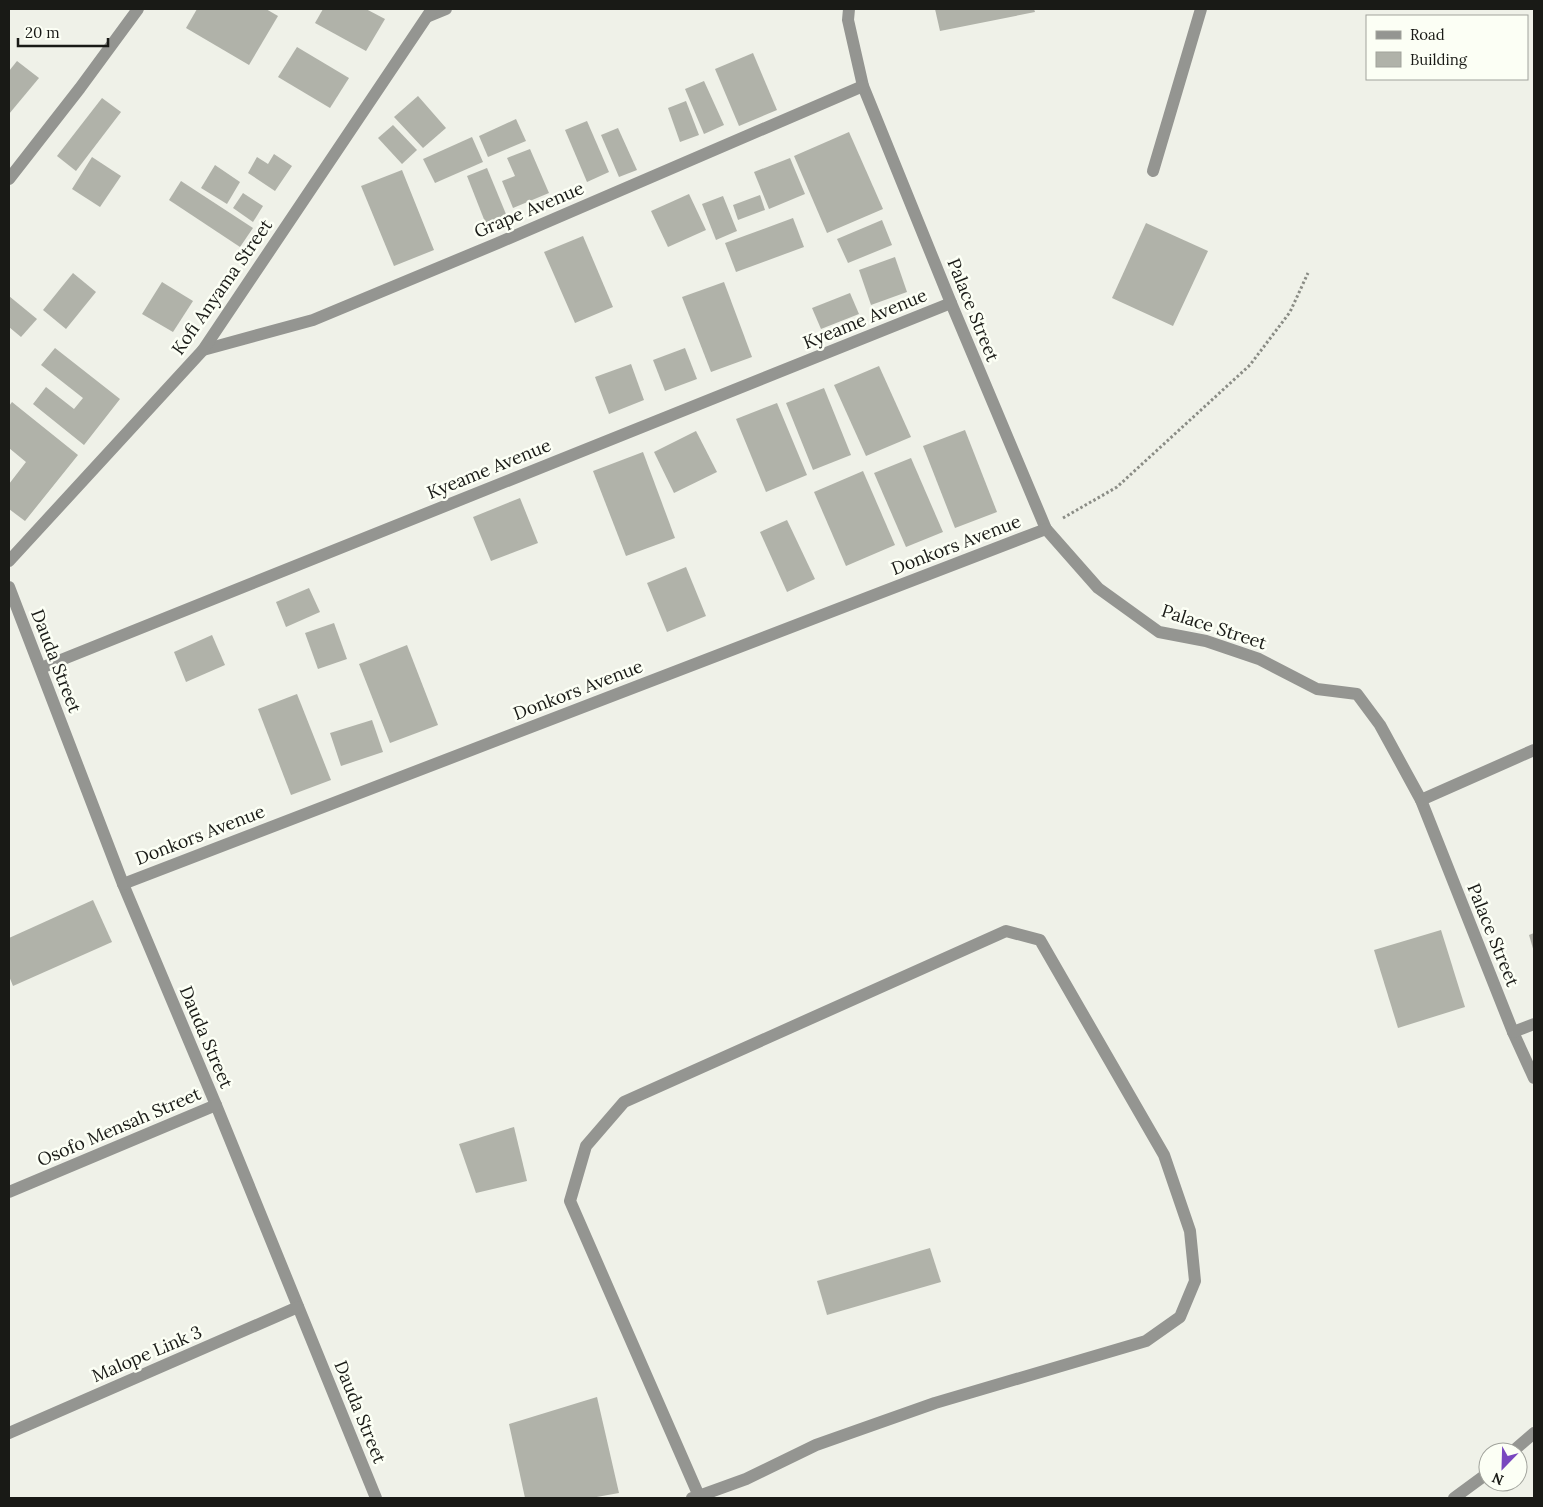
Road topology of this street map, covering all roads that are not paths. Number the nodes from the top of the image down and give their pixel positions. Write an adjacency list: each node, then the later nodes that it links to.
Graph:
1 (138, 9): 8 (street)
2 (446, 9): 5 (street)
3 (849, 9): 6 (street, Palace Street)
4 (1201, 9): 7 (street)
5 (430, 12): 10 (street, Kofi Anyama Street)
6 (863, 86): 9 (street, Palace Street); 10 (street, Grape Avenue)
7 (1153, 171)
8 (9, 179)
9 (951, 303): 11 (street, Palace Street); 14 (street, Kyeame Avenue)
10 (203, 350): 12 (street, Kofi Anyama Street)
11 (1046, 529): 16 (street, Palace Street); 17 (street, Donkors Avenue)
12 (9, 561)
13 (9, 587): 14 (street, Dauda Street)
14 (41, 668): 17 (street, Dauda Street)
15 (1534, 750): 16 (street)
16 (1421, 800): 19 (street, Palace Street)
17 (123, 884): 21 (street, Dauda Street)
18 (1534, 1024): 19 (street)
19 (1514, 1032): 20 (street, Palace Street)
20 (1534, 1078)
21 (216, 1105): 22 (street, Osofo Mensah Street); 23 (street, Dauda Street)
22 (9, 1192)
23 (298, 1308): 24 (street, Malope Link 3); 29 (street, Dauda Street)
24 (9, 1433)
25 (1534, 1433): 26 (street)
26 (1524, 1442)
27 (1478, 1480): 30 (street)
28 (695, 1497): 28 (street)
29 (376, 1498)
30 (1454, 1498)

